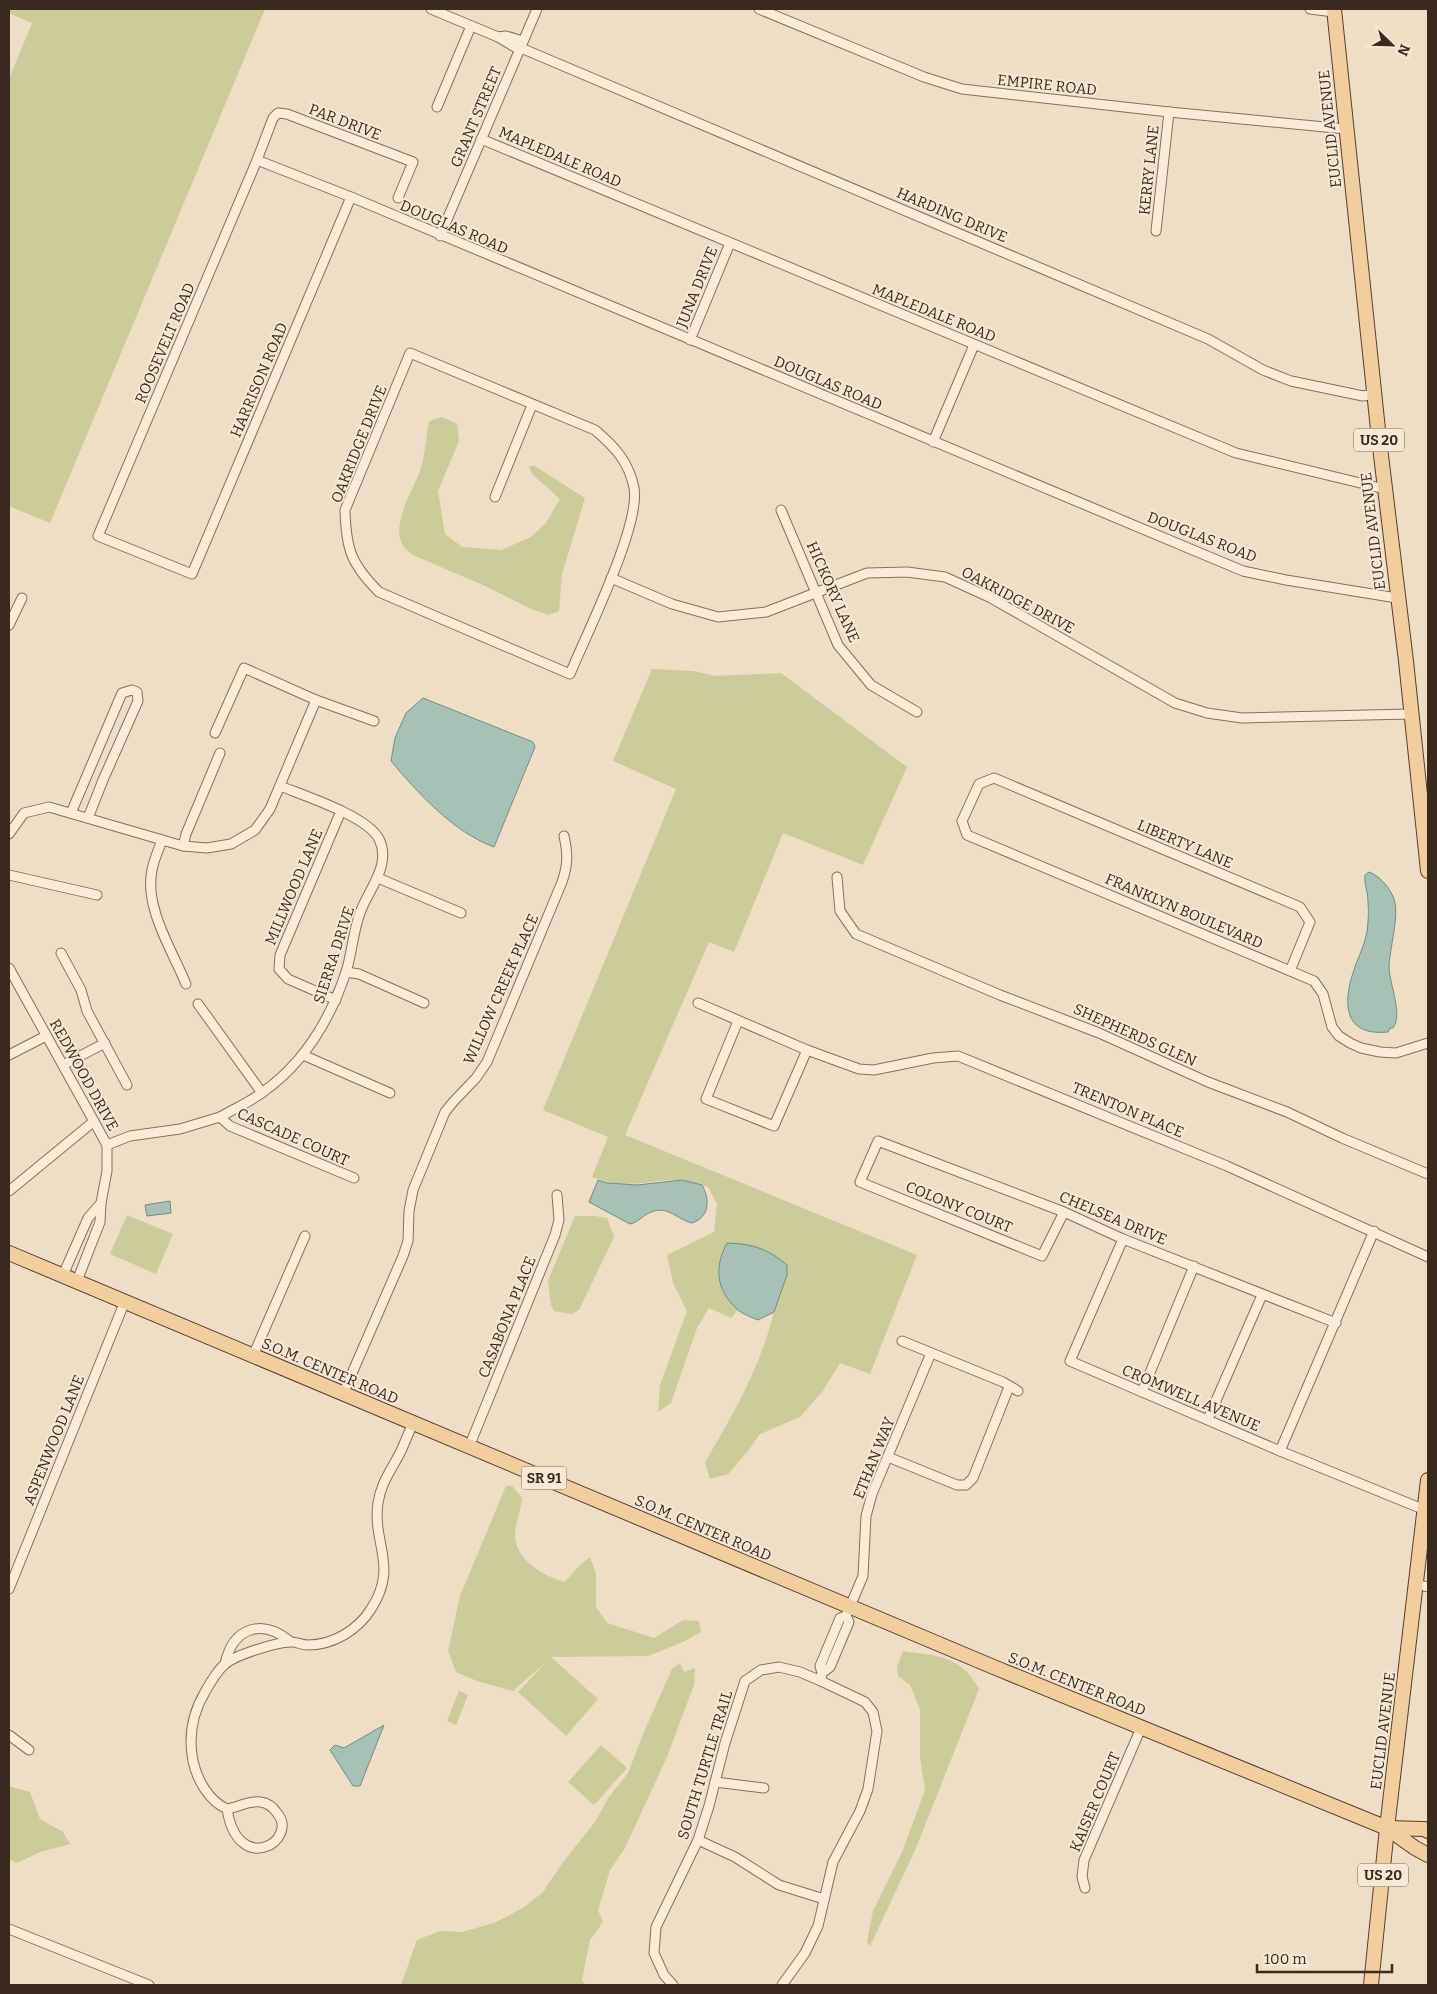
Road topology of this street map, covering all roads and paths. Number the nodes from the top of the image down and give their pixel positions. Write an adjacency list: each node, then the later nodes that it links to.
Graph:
1 (431, 9): 6 (street, HARDING DRIVE)
2 (537, 9): 7 (street, GRANT STREET)
3 (759, 9): 9 (street, EMPIRE ROAD)
4 (1310, 9): 5 (street)
5 (1334, 10): 10 (main road, EUCLID AVENUE / US 20)
6 (472, 26): 7 (street, HARDING DRIVE); 8 (street)
7 (521, 46): 11 (street, GRANT STREET); 20 (street, HARDING DRIVE)
8 (437, 107)
9 (1169, 112): 10 (street, EMPIRE ROAD); 15 (street, KERRY LANE)
10 (1346, 130): 20 (main road, EUCLID AVENUE / US 20)
11 (481, 139): 16 (street, GRANT STREET); 17 (street, MAPLEDALE ROAD)
12 (257, 160): 13 (street, DOUGLAS ROAD); 14 (street, PAR DRIVE); 26 (street, ROOSEVELT ROAD)
13 (351, 197): 16 (street, DOUGLAS ROAD); 26 (street, HARRISON ROAD)
14 (398, 198)
15 (1156, 231)
16 (440, 236): 18 (street, DOUGLAS ROAD)
17 (730, 244): 18 (street, JUNA DRIVE); 19 (street, MAPLEDALE ROAD)
18 (690, 340): 22 (street, DOUGLAS ROAD)
19 (974, 345): 22 (street); 23 (street, MAPLEDALE ROAD)
20 (1374, 394): 23 (main road, EUCLID AVENUE / US 20)
21 (532, 405): 24 (street); 27 (street, OAKRIDGE DRIVE); 27 (street, OAKRIDGE DRIVE)
22 (933, 442): 30 (street, DOUGLAS ROAD)
23 (1384, 489): 30 (main road, EUCLID AVENUE / US 20)
24 (495, 497)
25 (781, 510): 28 (street, HICKORY LANE)
26 (192, 574)
27 (611, 578): 28 (street, OAKRIDGE DRIVE)
28 (817, 591): 33 (street, HICKORY LANE); 34 (street, OAKRIDGE DRIVE)
29 (22, 598): 31 (street)
30 (1397, 598): 34 (main road, EUCLID AVENUE / US 20)
31 (9, 625)
32 (316, 700): 35 (street); 36 (street); 39 (street)
33 (917, 712)
34 (1410, 714): 47 (main road, EUCLID AVENUE / US 20)
35 (374, 721)
36 (215, 733)
37 (220, 754): 46 (street)
38 (994, 778): 55 (street, LIBERTY LANE); 55 (street, FRANKLYN BOULEVARD)
39 (280, 786): 40 (street, SIERRA DRIVE); 46 (street)
40 (340, 811): 50 (street, SIERRA DRIVE); 58 (street, MILLWOOD LANE)
41 (71, 813): 42 (street); 42 (street); 43 (street)
42 (88, 818): 45 (street)
43 (9, 834)
44 (564, 836): 98 (street, WILLOW CREEK PLACE)
45 (162, 840): 46 (street); 57 (street)
46 (183, 846)
47 (1428, 871)
48 (9, 875): 51 (street)
49 (837, 877): 77 (street, SHEPHERDS GLEN)
50 (378, 878): 52 (street); 56 (street, SIERRA DRIVE)
51 (97, 895)
52 (462, 913)
53 (61, 953): 64 (street)
54 (9, 968): 63 (street, REDWOOD DRIVE)
55 (1290, 971): 65 (street, FRANKLYN BOULEVARD)
56 (346, 972): 58 (street, SIERRA DRIVE); 59 (street)
57 (186, 984)
58 (336, 1000): 67 (street, SIERRA DRIVE)
59 (424, 1003)
60 (698, 1003): 62 (street, TRENTON PLACE)
61 (198, 1004): 71 (street)
62 (738, 1021): 66 (street, TRENTON PLACE); 66 (street)
63 (46, 1036): 68 (street); 69 (street, REDWOOD DRIVE)
64 (105, 1043): 69 (street); 70 (street)
65 (1428, 1043)
66 (807, 1050): 83 (street, TRENTON PLACE)
67 (303, 1054): 71 (street, SIERRA DRIVE); 72 (street)
68 (9, 1055)
69 (63, 1065): 74 (street, REDWOOD DRIVE)
70 (128, 1085)
71 (262, 1093): 73 (street, SIERRA DRIVE)
72 (390, 1093)
73 (220, 1117): 76 (street, CASCADE COURT); 78 (street, CASCADE COURT)
74 (93, 1122): 76 (street, REDWOOD DRIVE); 79 (street)
75 (878, 1142): 82 (street, CHELSEA DRIVE); 82 (street, COLONY COURT)
76 (107, 1145): 81 (street, REDWOOD DRIVE)
77 (1428, 1174)
78 (354, 1178)
79 (9, 1191)
80 (557, 1195): 101 (street, CASABONA PLACE)
81 (101, 1202): 89 (street, REDWOOD DRIVE); 90 (street, REDWOOD DRIVE)
82 (1064, 1212): 85 (street, CHELSEA DRIVE)
83 (1374, 1231): 87 (street, TRENTON PLACE); 93 (street)
84 (305, 1236): 96 (street)
85 (1123, 1239): 88 (street, CHELSEA DRIVE); 97 (street, CROMWELL AVENUE)
86 (9, 1253): 89 (main road, S.O.M. CENTER ROAD / SR 91)
87 (1428, 1257)
88 (1194, 1266): 91 (street, CHELSEA DRIVE); 97 (street)
89 (63, 1275): 90 (main road, S.O.M. CENTER ROAD / SR 91)
90 (77, 1281): 92 (main road, S.O.M. CENTER ROAD / SR 91)
91 (1262, 1295): 93 (street, CHELSEA DRIVE); 99 (street)
92 (125, 1301): 96 (main road, S.O.M. CENTER ROAD / SR 91); 107 (street, ASPENWOOD LANE)
93 (1336, 1323): 102 (street)
94 (902, 1341): 95 (street)
95 (931, 1353): 103 (street, ETHAN WAY); 103 (street)
96 (253, 1356): 98 (main road, S.O.M. CENTER ROAD / SR 91)
97 (1142, 1392): 99 (street, CROMWELL AVENUE)
98 (343, 1394): 100 (main road, S.O.M. CENTER ROAD / SR 91)
99 (1208, 1419): 102 (street, CROMWELL AVENUE)
100 (413, 1423): 101 (main road, S.O.M. CENTER ROAD / SR 91); 109 (street)
101 (468, 1446): 108 (main road, S.O.M. CENTER ROAD / SR 91)
102 (1280, 1451): 105 (street, CROMWELL AVENUE)
103 (888, 1457): 108 (street, ETHAN WAY)
104 (1428, 1480): 105 (main road, EUCLID AVENUE / US 20)
105 (1425, 1510): 106 (main road, EUCLID AVENUE / US 20)
106 (1422, 1585): 118 (main road, EUCLID AVENUE / US 20)
107 (9, 1589)
108 (849, 1611): 111 (street, ETHAN WAY); 112 (main road, S.O.M. CENTER ROAD / SR 91)
109 (291, 1642): 110 (street); 110 (street)
110 (225, 1664): 117 (street)
111 (822, 1677): 115 (street, SOUTH TURTLE TRAIL); 123 (street, SOUTH TURTLE TRAIL)
112 (1141, 1728): 118 (main road, S.O.M. CENTER ROAD / SR 91); 122 (street, KAISER COURT)
113 (9, 1735): 114 (street)
114 (29, 1750)
115 (715, 1782): 116 (street); 120 (street, SOUTH TURTLE TRAIL)
116 (764, 1788)
117 (227, 1809): 117 (street)
118 (1387, 1828): 119 (main road, S.O.M. CENTER ROAD / SR 91); 121 (main road, S.O.M. CENTER ROAD / SR 91); 128 (main road, EUCLID AVENUE / US 20)
119 (1428, 1831)
120 (698, 1840): 123 (street); 126 (street, SOUTH TURTLE TRAIL)
121 (1428, 1855)
122 (1085, 1888)
123 (824, 1899): 127 (street, SOUTH TURTLE TRAIL)
124 (9, 1929): 125 (street)
125 (149, 1985)
126 (673, 1985)
127 (782, 1985)
128 (1371, 1985)

